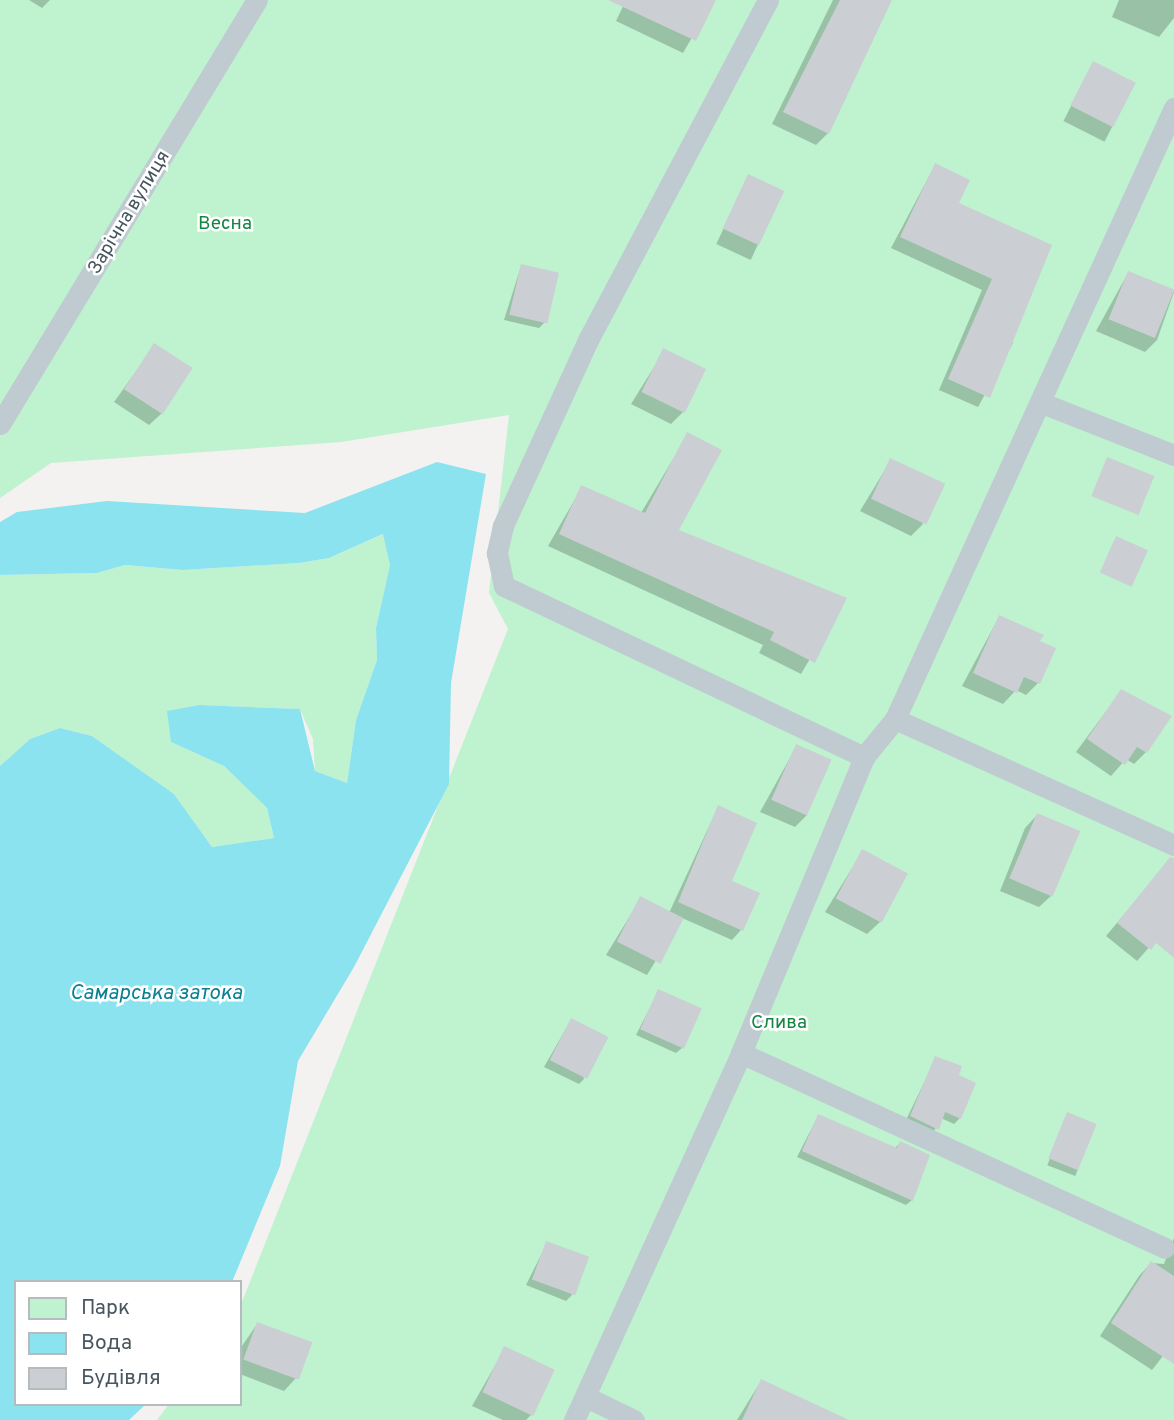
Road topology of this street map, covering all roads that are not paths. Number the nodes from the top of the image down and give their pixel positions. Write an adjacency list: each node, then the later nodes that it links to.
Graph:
1 (257, 0): 5 (lane, Зарічна вулиця)
2 (768, 0): 8 (lane)
3 (1174, 108): 4 (lane)
4 (1042, 403): 6 (lane); 7 (lane)
5 (0, 424)
6 (1174, 455)
7 (895, 719): 8 (lane); 9 (lane)
8 (864, 757): 10 (lane)
9 (1174, 845)
10 (741, 1053): 11 (lane); 12 (lane)
11 (1164, 1248)
12 (586, 1397): 13 (lane); 14 (lane)
13 (574, 1420)
14 (634, 1420)

